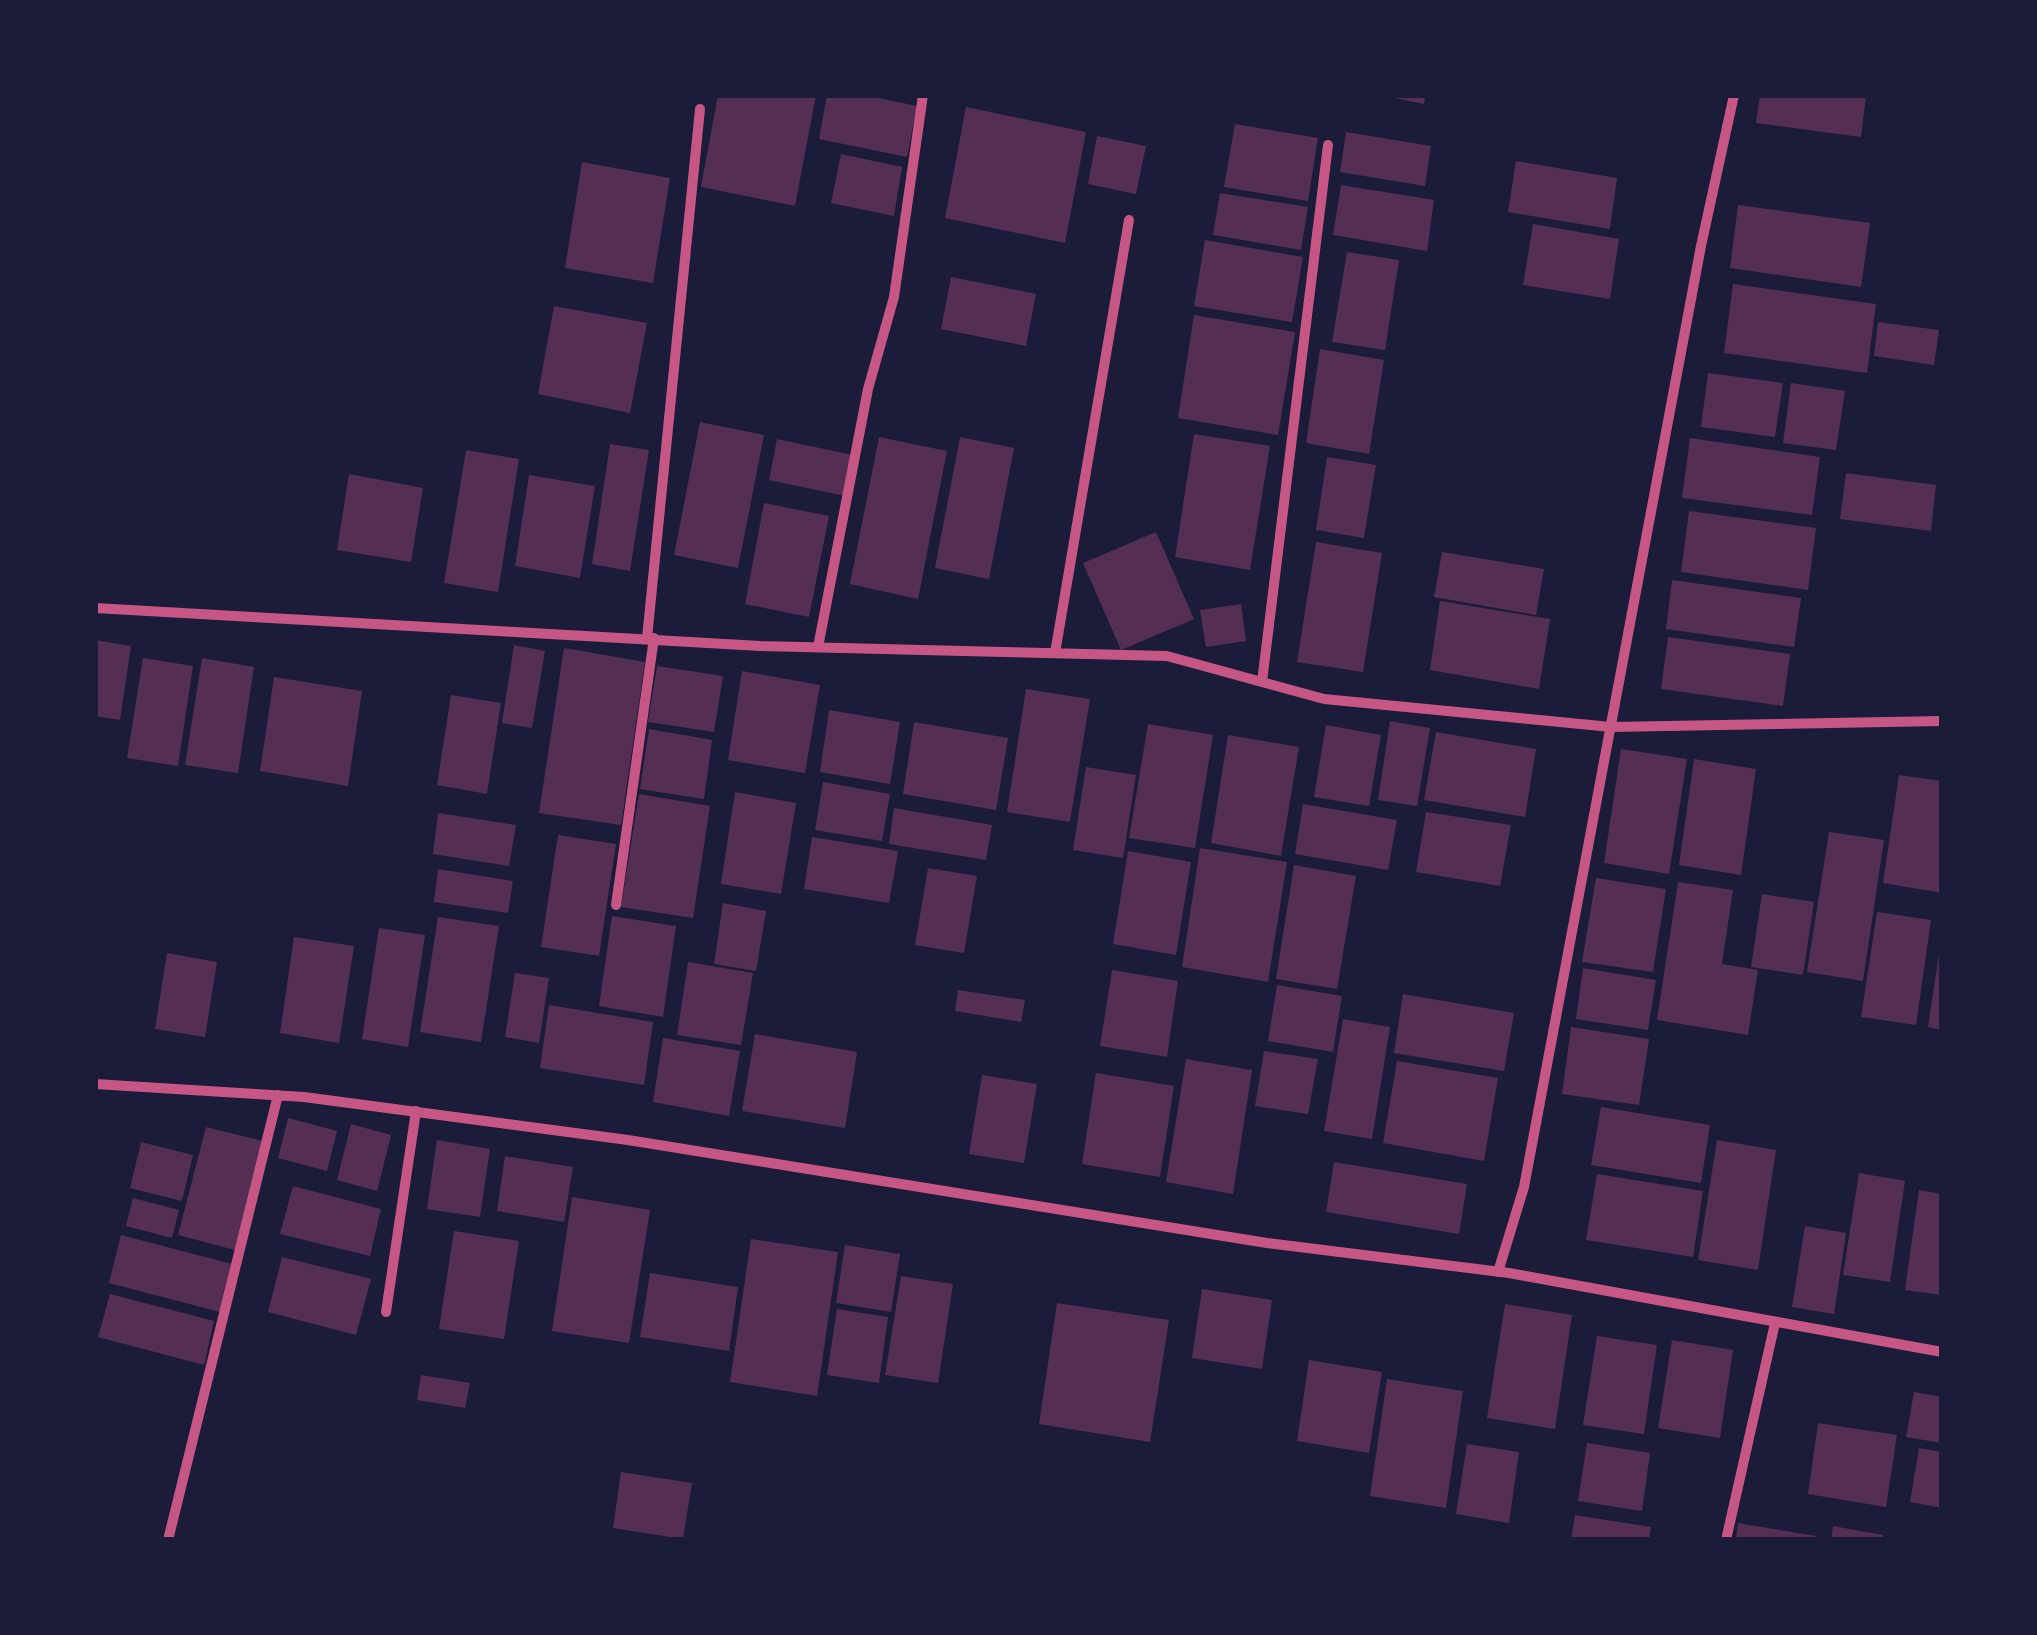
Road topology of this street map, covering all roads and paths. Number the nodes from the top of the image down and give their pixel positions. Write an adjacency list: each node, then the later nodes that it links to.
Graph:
1 (924, 95): 8 (street)
2 (1734, 95): 12 (street)
3 (700, 109): 7 (street)
4 (1328, 145): 10 (street)
5 (1129, 220): 9 (street)
6 (95, 608): 7 (street)
7 (650, 638): 8 (street); 13 (street)
8 (818, 647): 9 (street)
9 (1054, 653): 10 (street)
10 (1262, 682): 12 (street)
11 (1942, 721): 12 (street)
12 (1610, 727): 17 (street)
13 (616, 904)
14 (95, 1084): 15 (street)
15 (278, 1095): 16 (street); 21 (street)
16 (416, 1112): 17 (street); 18 (street)
17 (1498, 1272): 19 (street)
18 (386, 1312)
19 (1775, 1323): 20 (street); 22 (street)
20 (1942, 1352)
21 (168, 1540)
22 (1726, 1540)

